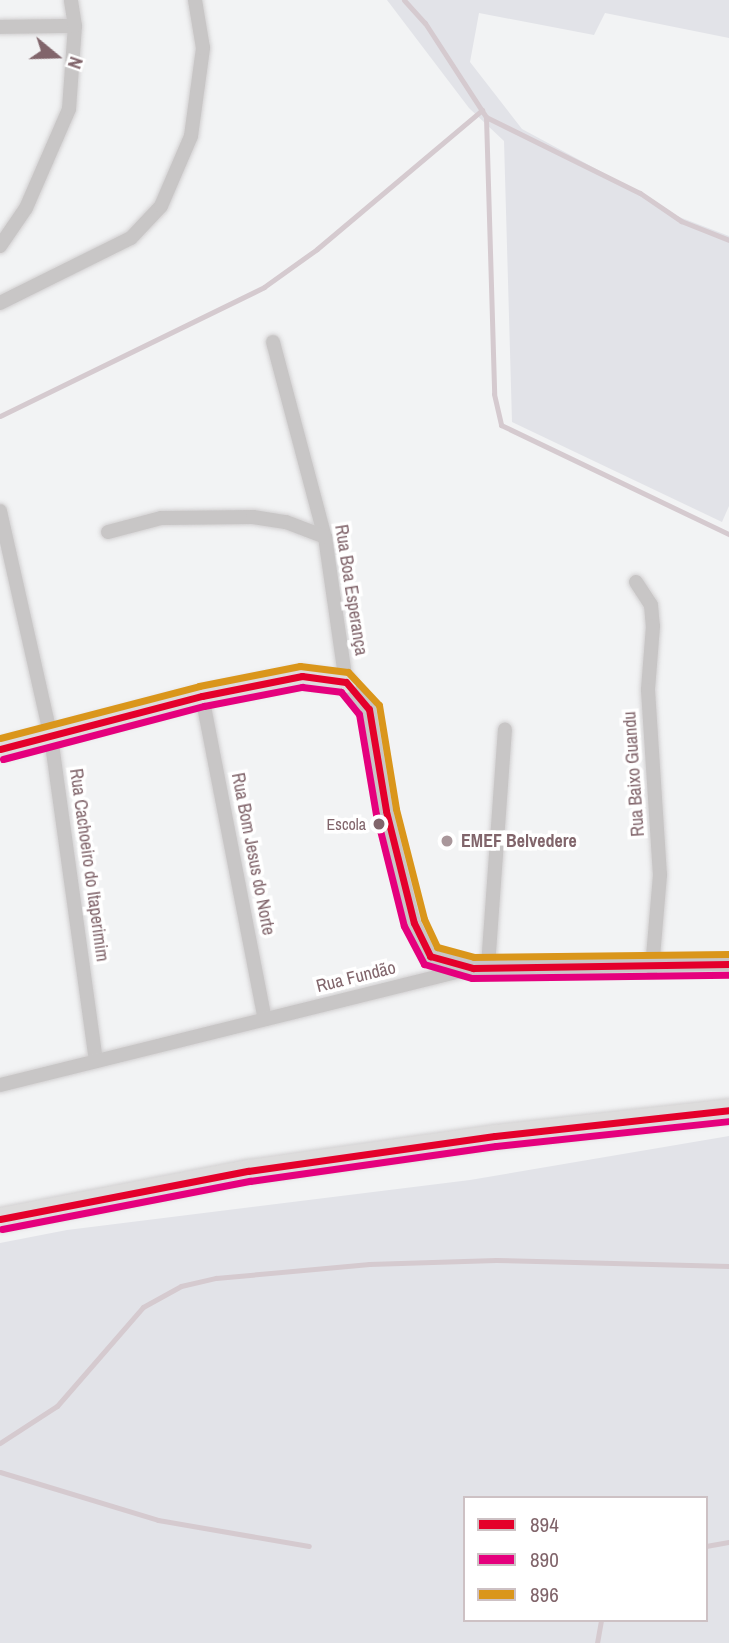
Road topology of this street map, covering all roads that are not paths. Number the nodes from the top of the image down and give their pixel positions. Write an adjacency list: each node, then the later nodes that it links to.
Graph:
1 (71, 0): 3 (street)
2 (195, 0): 6 (street)
3 (75, 26): 4 (street); 5 (street)
4 (0, 27)
5 (0, 246)
6 (0, 303)
7 (273, 342): 10 (street, Rua Boa Esperança)
8 (0, 511): 15 (street, Rua Cachoeiro do Itaperimim)
9 (108, 532): 10 (street)
10 (325, 537): 12 (street, Rua Boa Esperança)
11 (636, 582): 20 (street, Rua Baixo Guandu)
12 (346, 682): 13 (street); 19 (street, Rua Boa Esperança)
13 (202, 696): 15 (street); 21 (street, Rua Bom Jesus do Norte)
14 (505, 730): 18 (street)
15 (51, 737): 16 (street); 22 (street, Rua Cachoeiro do Itaperimim)
16 (0, 749)
17 (729, 964): 20 (street, Rua Fundão)
18 (488, 966): 19 (street, Rua Fundão); 20 (street, Rua Fundão)
19 (473, 968): 21 (street, Rua Fundão)
20 (652, 968)
21 (265, 1019): 22 (street, Rua Fundão)
22 (96, 1061): 23 (street, Rua Fundão)
23 (0, 1085)
24 (729, 1110): 26 (main road)
25 (729, 1117): 26 (main road)
26 (640, 1118): 27 (main road)
27 (0, 1219)

